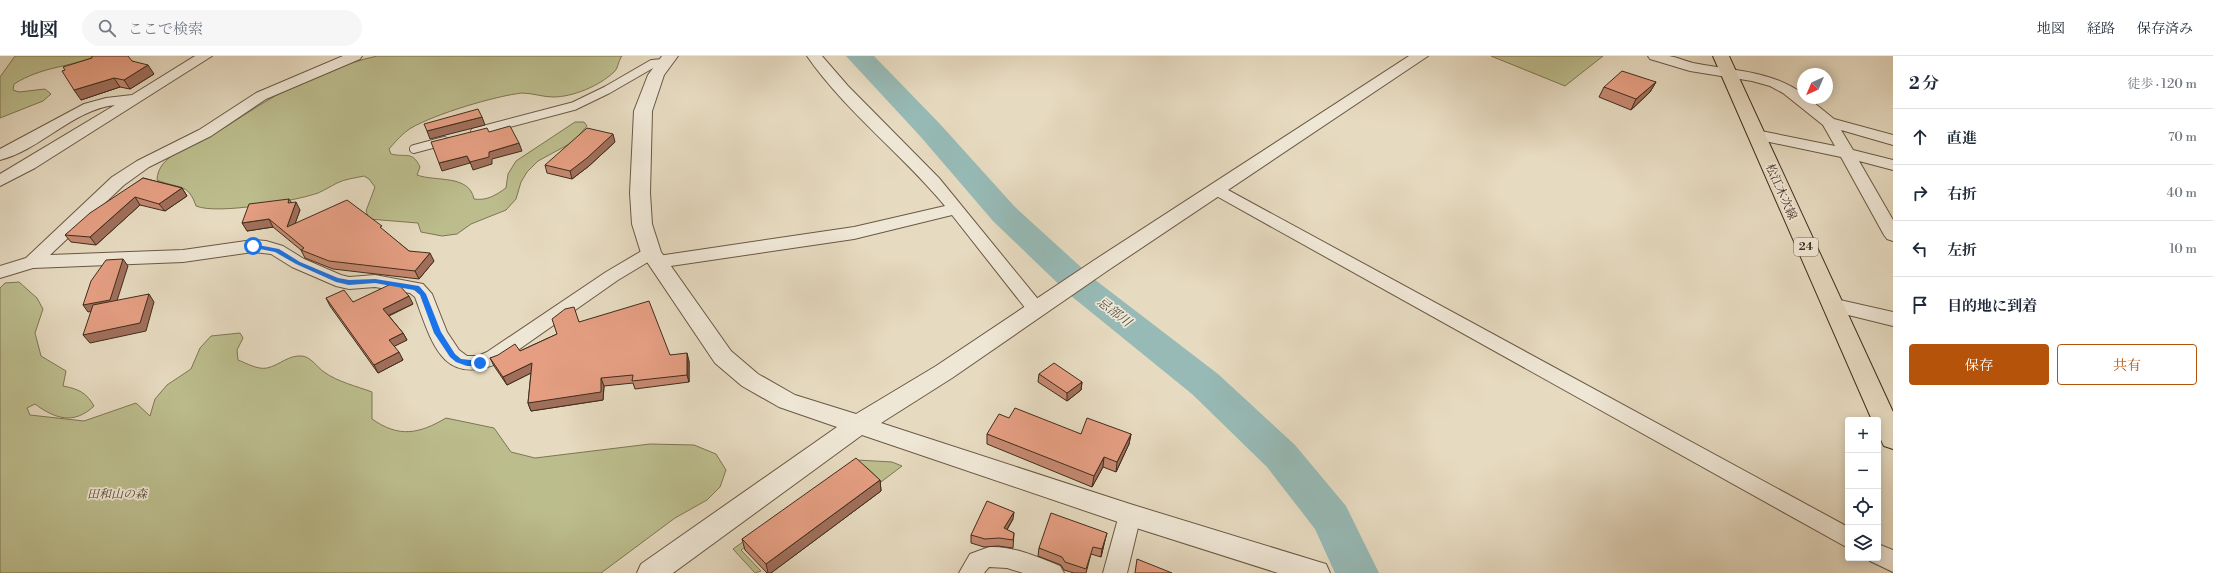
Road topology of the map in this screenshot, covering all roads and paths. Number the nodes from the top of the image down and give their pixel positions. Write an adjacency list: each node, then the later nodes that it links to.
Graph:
1 (205, 56): 8 (street)
2 (351, 56): 23 (street)
3 (814, 56): 20 (street)
4 (1420, 56): 19 (street)
5 (1655, 56): 7 (street)
6 (666, 59): 10 (lane); 22 (street)
7 (1725, 65): 9 (street); 11 (main road, 松江木次線 / 24)
8 (138, 98): 16 (street); 18 (street)
9 (1829, 122): 13 (street); 15 (street)
10 (468, 134)
11 (1756, 135): 15 (street); 25 (main road, 松江木次線 / 24)
12 (452, 139): 14 (lane)
13 (1893, 140)
14 (414, 149)
15 (1846, 152): 17 (street); 21 (street)
16 (0, 155)
17 (1893, 165)
18 (0, 181)
19 (1217, 189): 26 (street); 31 (street)
20 (956, 209): 22 (street); 26 (street)
21 (1893, 235)
22 (654, 257): 23 (street); 28 (street)
23 (32, 262): 24 (street)
24 (0, 272)
25 (1831, 304): 27 (street); 29 (main road, 松江木次線 / 24)
26 (1039, 308): 28 (street)
27 (1893, 319)
28 (858, 425): 30 (street); 35 (street)
29 (1893, 440)
30 (1130, 515): 34 (street); 38 (street)
31 (1845, 536)
32 (1881, 556): 33 (street)
33 (1893, 562)
34 (1295, 569)
35 (651, 573)
36 (971, 573): 37 (street)
37 (1052, 573)
38 (1115, 573)

